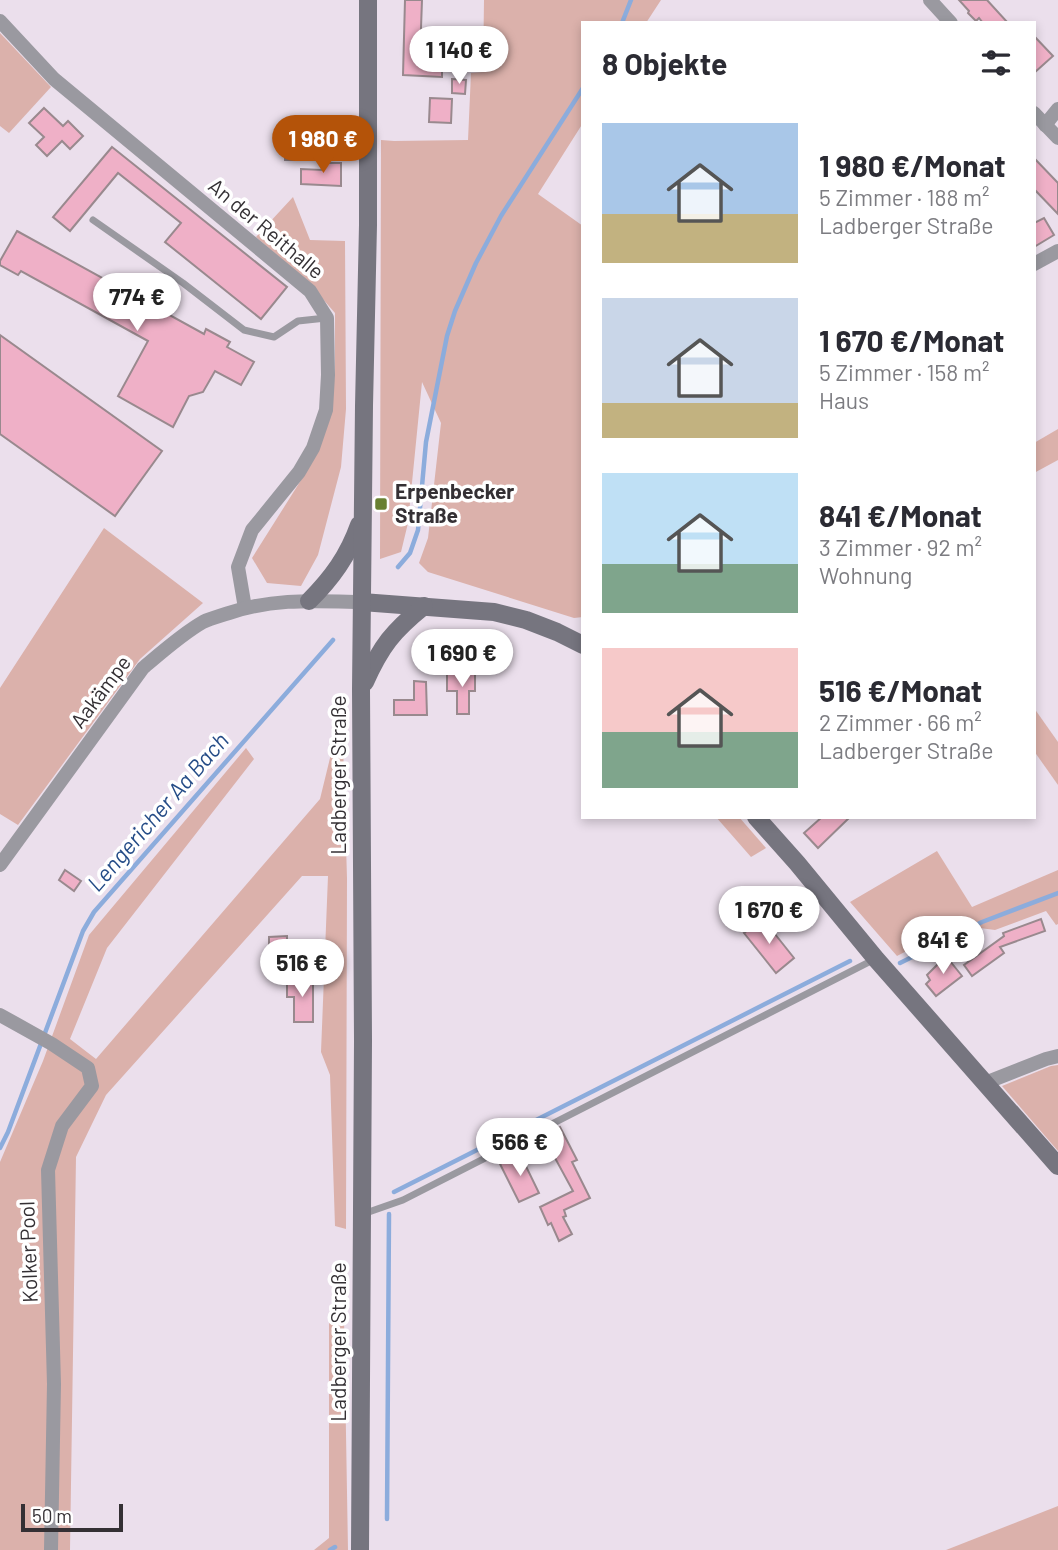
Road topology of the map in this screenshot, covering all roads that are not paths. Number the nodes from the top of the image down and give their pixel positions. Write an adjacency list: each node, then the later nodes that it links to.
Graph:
1 (369, 0): 13 (main road, Ladberger Straße)
2 (930, 0): 4 (street)
3 (0, 21): 12 (street, An der Reithalle)
4 (949, 21)
5 (1058, 109): 7 (street)
6 (1036, 115): 7 (street)
7 (1045, 125): 8 (street)
8 (1058, 138)
9 (93, 220): 12 (lane)
10 (1058, 251): 11 (street)
11 (1036, 263)
12 (327, 318): 17 (street)
13 (363, 516): 14 (main road); 15 (main road, Ladberger Straße)
14 (309, 601): 15 (street, Aakämpe); 17 (street, Aakämpe)
15 (362, 602): 16 (main road); 19 (main road, Ladberger Straße)
16 (424, 606): 18 (main road); 19 (main road)
17 (245, 608): 21 (street, Aakämpe)
18 (581, 644)
19 (361, 689): 27 (main road, Ladberger Straße)
20 (757, 819): 22 (main road)
21 (0, 865)
22 (876, 959): 25 (main road); 27 (lane)
23 (0, 1016): 28 (street, Kolker Pool)
24 (1058, 1056): 25 (street)
25 (985, 1083): 26 (main road)
26 (1058, 1166)
27 (362, 1214): 29 (main road, Ladberger Straße)
28 (51, 1550)
29 (360, 1550)

